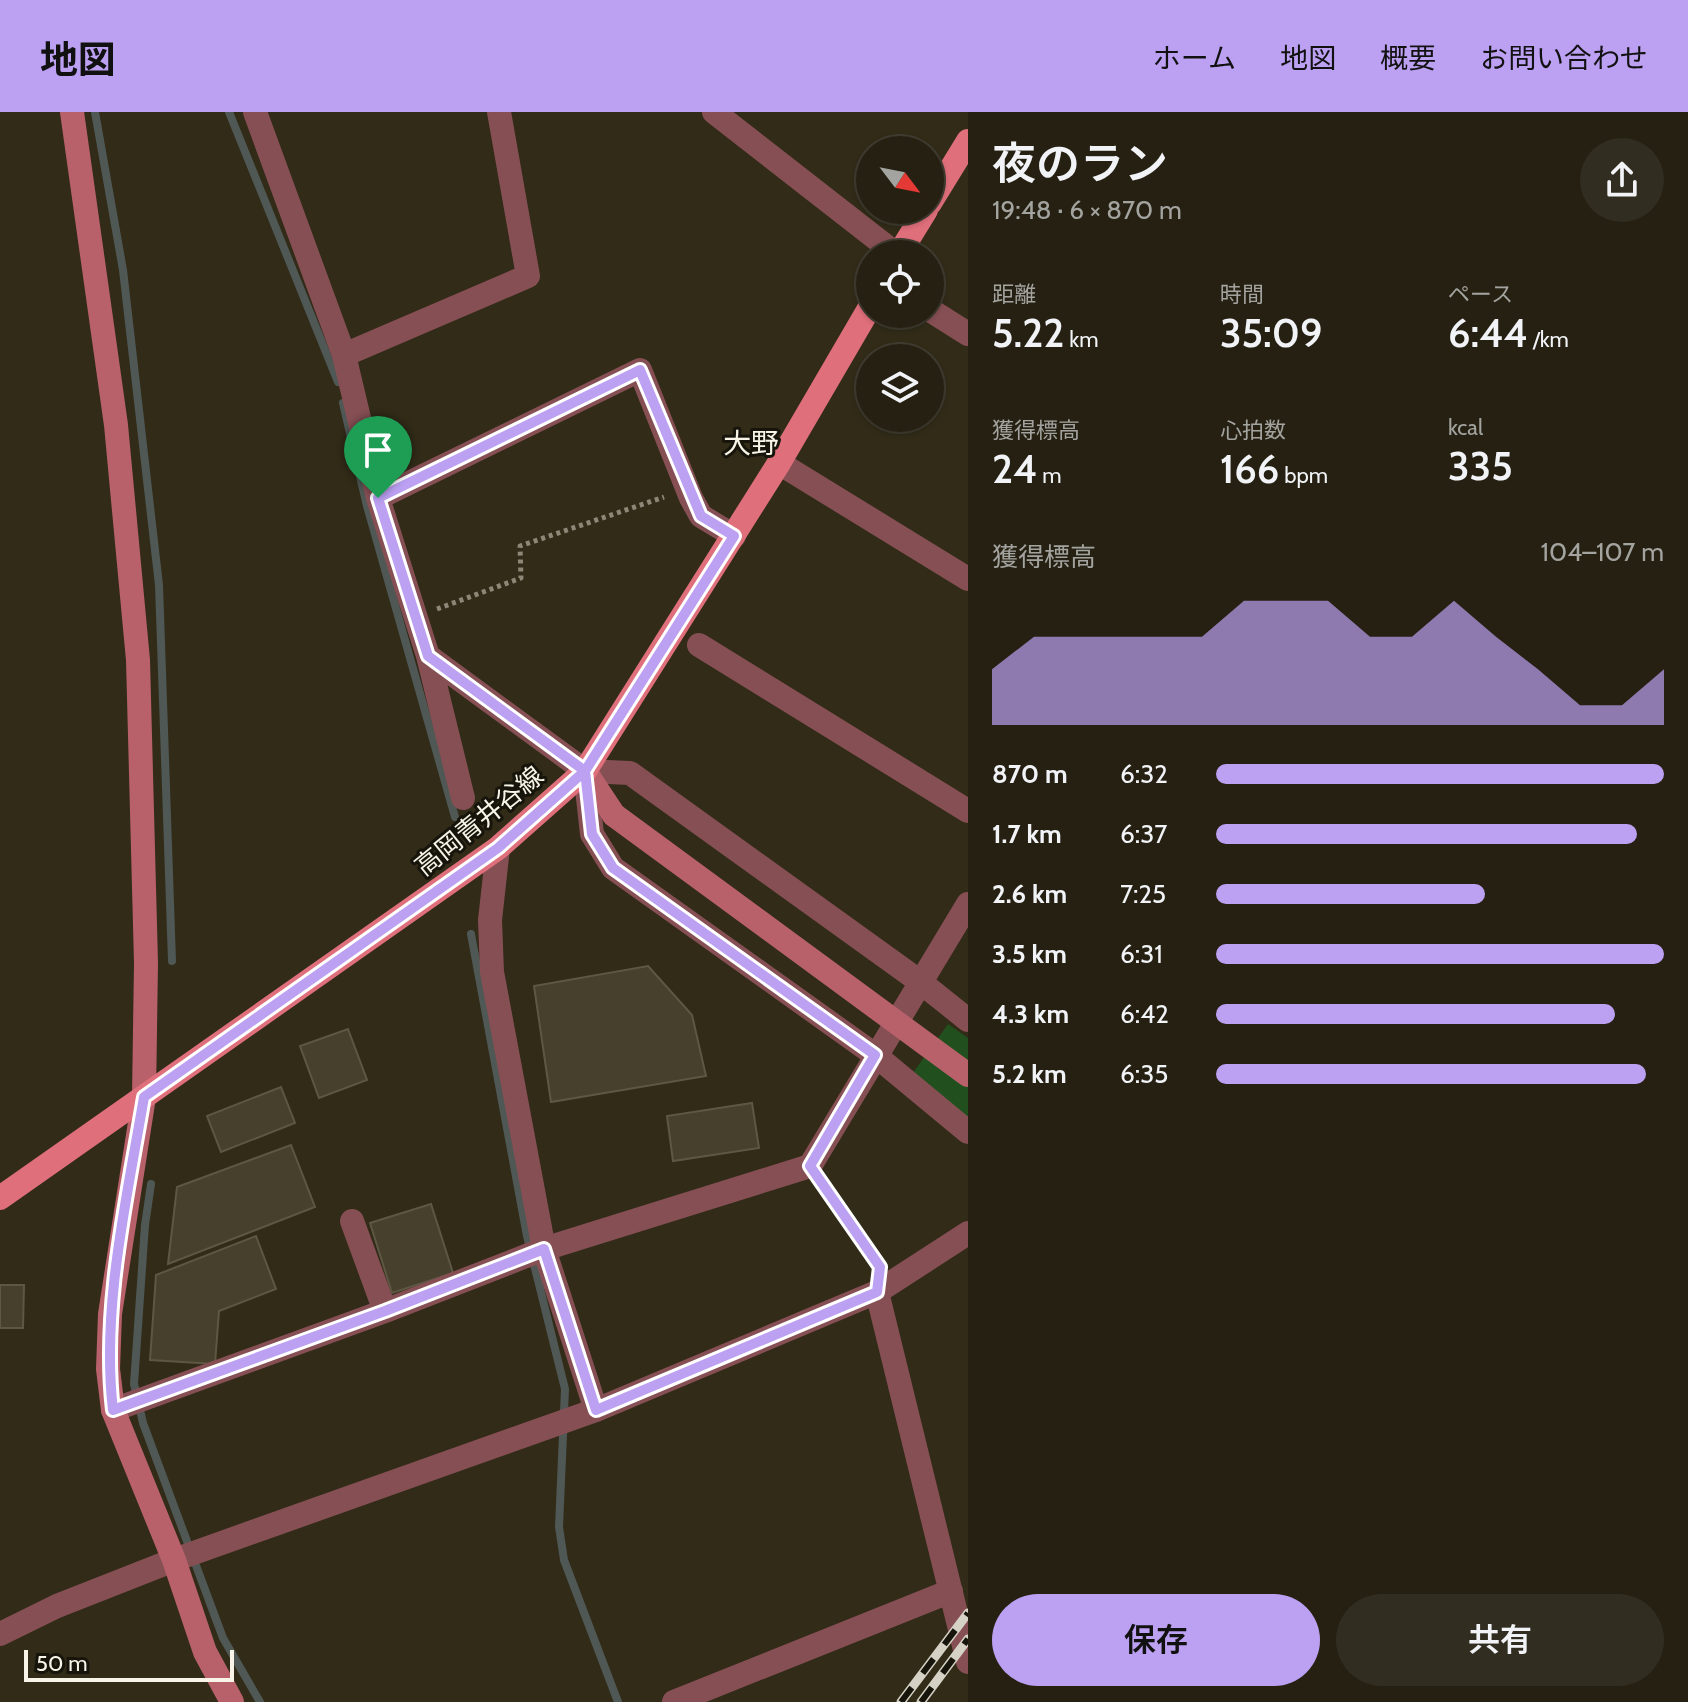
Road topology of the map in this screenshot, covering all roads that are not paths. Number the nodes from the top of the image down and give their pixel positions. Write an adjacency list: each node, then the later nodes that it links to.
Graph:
1 (72, 112): 27 (street)
2 (255, 112): 11 (street)
3 (499, 112): 11 (street)
4 (714, 112): 7 (street)
5 (968, 141): 6 (main road)
6 (944, 180)
7 (879, 240)
8 (944, 319): 10 (street)
9 (858, 328): 12 (main road, 高岡青井谷線)
10 (968, 334)
11 (344, 355): 13 (street)
12 (779, 463): 14 (main road, 高岡青井谷線); 15 (street)
13 (378, 498): 14 (street); 17 (street)
14 (734, 536): 18 (main road, 高岡青井谷線)
15 (968, 579)
16 (699, 645): 20 (street)
17 (428, 656): 18 (street); 19 (street)
18 (585, 771): 21 (main road, 高岡青井谷線); 23 (street); 25 (street); 26 (street, bridge)
19 (463, 798)
20 (968, 811)
21 (498, 848): 27 (main road, 高岡青井谷線); 32 (street)
22 (968, 904): 23 (street)
23 (919, 981): 24 (street); 25 (street)
24 (968, 1020)
25 (875, 1055): 28 (street); 32 (street)
26 (968, 1075)
27 (144, 1097): 29 (main road, 高岡青井谷線); 35 (street)
28 (968, 1132)
29 (0, 1198)
30 (352, 1221): 34 (street)
31 (968, 1233): 33 (street)
32 (544, 1249): 34 (street); 36 (street)
33 (877, 1292): 36 (street); 38 (street)
34 (385, 1311): 35 (street)
35 (117, 1408): 37 (street)
36 (596, 1410): 37 (street)
37 (177, 1559): 39 (street); 41 (street)
38 (951, 1591): 40 (street); 42 (street)
39 (0, 1634)
40 (968, 1662)
41 (232, 1702)
42 (674, 1702)

